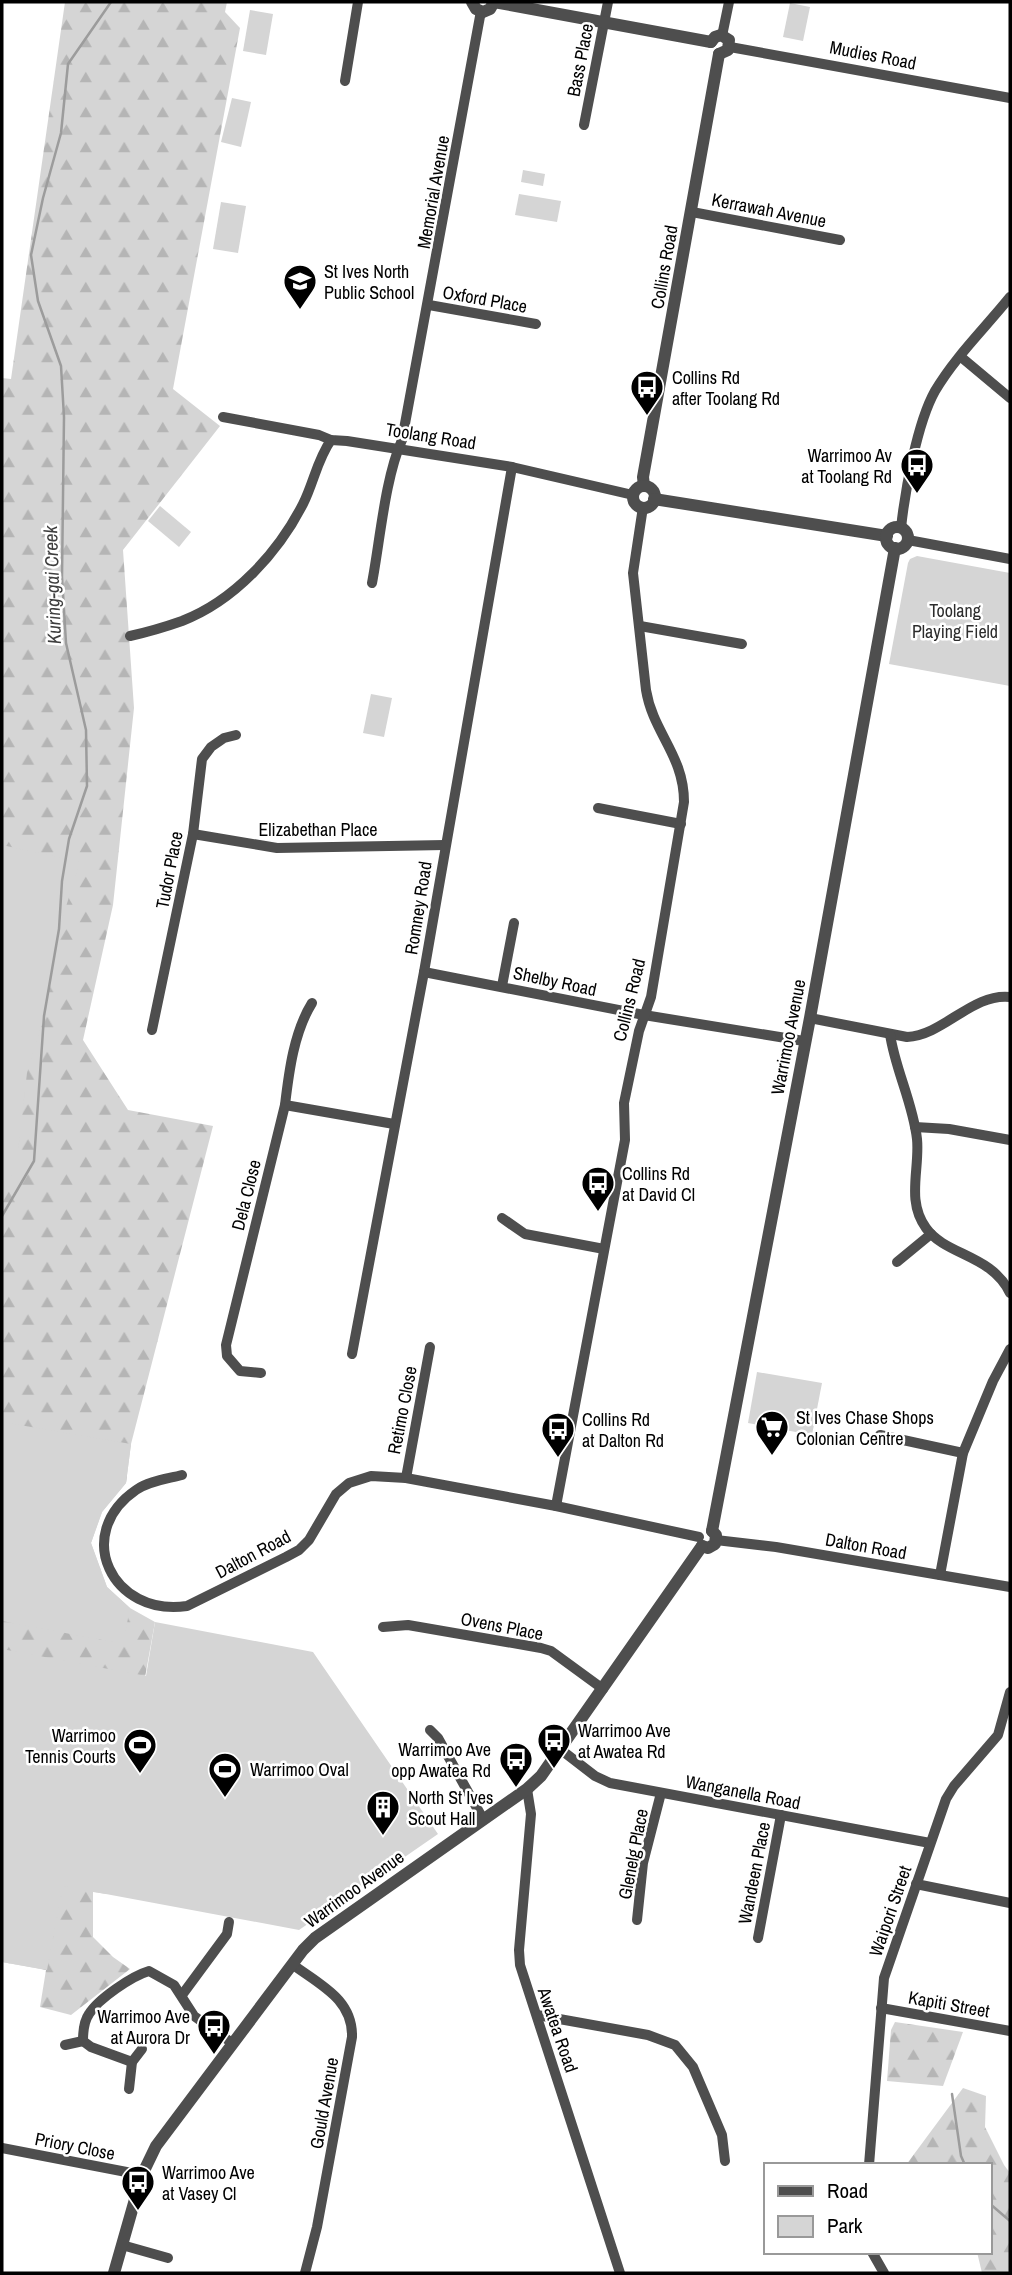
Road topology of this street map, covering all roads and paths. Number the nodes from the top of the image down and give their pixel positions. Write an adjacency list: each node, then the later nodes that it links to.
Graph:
1 (358, 2): 8 (street)
2 (494, 2): 5 (street); 6 (street, Mudies Road)
3 (608, 2): 6 (street, Bass Place)
4 (729, 2): 7 (street, Collins Road)
5 (477, 7): 14 (street, Memorial Avenue)
6 (604, 23): 7 (street, Mudies Road); 10 (street, Bass Place)
7 (721, 45): 9 (street, Mudies Road); 11 (street, Collins Road)
8 (345, 81)
9 (1010, 98)
10 (584, 125)
11 (692, 212): 12 (street, Kerrawah Avenue); 22 (street, Collins Road)
12 (840, 240)
13 (1010, 298): 16 (street)
14 (429, 305): 15 (street, Oxford Place); 20 (street, Memorial Avenue)
15 (536, 324)
16 (961, 357): 17 (street); 25 (street)
17 (1010, 398)
18 (223, 417): 19 (street, Toolang Road)
19 (331, 440): 20 (street, Toolang Road); 32 (street)
20 (398, 448): 21 (street, Toolang Road); 30 (street, Memorial Avenue)
21 (512, 467): 22 (street, Toolang Road); 38 (street, Romney Road)
22 (638, 491): 23 (street); 24 (street)
23 (654, 499): 24 (street); 26 (street)
24 (643, 507): 31 (street, Collins Road)
25 (901, 528): 26 (street); 27 (street)
26 (887, 536): 28 (street)
27 (908, 540): 28 (street); 29 (street)
28 (895, 548): 45 (street, Warrimoo Avenue)
29 (1010, 559)
30 (372, 583)
31 (640, 626): 33 (street); 36 (street, Collins Road)
32 (130, 636)
33 (742, 644)
34 (236, 735): 37 (street, Tudor Place)
35 (598, 808): 36 (street)
36 (681, 824): 44 (street, Collins Road)
37 (193, 834): 38 (street, Elizabethan Place); 46 (street, Tudor Place)
38 (444, 845): 40 (street, Romney Road)
39 (513, 923): 41 (street)
40 (424, 972): 41 (street, Shelby Road); 50 (street, Romney Road)
41 (502, 986): 44 (street, Shelby Road)
42 (1010, 998): 47 (street)
43 (312, 1003): 49 (street, Dela Close)
44 (644, 1015): 48 (street, Shelby Road); 55 (street, Collins Road)
45 (810, 1018): 47 (street); 48 (street, Warrimoo Avenue)
46 (152, 1030)
47 (890, 1034): 51 (street)
48 (804, 1041): 67 (street, Warrimoo Avenue)
49 (285, 1105): 50 (street); 61 (street, Dela Close)
50 (394, 1124): 60 (street, Romney Road)
51 (915, 1127): 52 (street); 54 (street)
52 (1010, 1140)
53 (502, 1218): 55 (street)
54 (931, 1234): 56 (street); 57 (street)
55 (604, 1249): 66 (street, Collins Road)
56 (897, 1262)
57 (1010, 1293)
58 (430, 1346): 65 (street, Retimo Close)
59 (1010, 1349): 63 (street)
60 (352, 1354)
61 (261, 1373)
62 (880, 1435): 63 (street)
63 (963, 1453): 69 (street)
64 (182, 1475): 65 (street, Dalton Road)
65 (406, 1478): 66 (street, Dalton Road)
66 (556, 1506): 68 (street, Dalton Road)
67 (714, 1536): 68 (street); 69 (street, Dalton Road)
68 (701, 1542): 72 (street, Warrimoo Avenue)
69 (940, 1575): 70 (street, Dalton Road)
70 (1010, 1587)
71 (383, 1627): 72 (street, Ovens Place)
72 (603, 1689): 75 (street, Warrimoo Avenue)
73 (1010, 1692): 80 (street, Waipori Street)
74 (430, 1730): 79 (street)
75 (560, 1749): 76 (street, Warrimoo Avenue); 77 (street, Wanganella Road)
76 (527, 1789): 79 (street, Warrimoo Avenue); 89 (street, Awatea Road)
77 (661, 1793): 78 (street, Wanganella Road); 83 (street, Glenelg Place)
78 (782, 1815): 80 (street, Wanganella Road); 85 (street, Wandeen Place)
79 (483, 1819): 86 (street, Warrimoo Avenue)
80 (930, 1843): 81 (street, Waipori Street)
81 (916, 1884): 82 (street); 88 (street, Waipori Street)
82 (1010, 1903)
83 (637, 1920)
84 (229, 1922): 87 (street)
85 (758, 1938)
86 (292, 1964): 92 (street, Warrimoo Avenue); 105 (street, Gould Avenue)
87 (181, 1995): 91 (street); 92 (street)
88 (881, 2008): 90 (street, Kapiti Street); 99 (street, Waipori Street)
89 (537, 2015): 98 (street); 106 (street, Awatea Road)
90 (1010, 2031)
91 (83, 2041): 93 (street); 95 (street)
92 (232, 2043): 100 (street, Warrimoo Avenue)
93 (65, 2045)
94 (142, 2049): 95 (street)
95 (132, 2062): 96 (street)
96 (129, 2089)
97 (2, 2148): 100 (street, Priory Close)
98 (726, 2161)
99 (869, 2163)
100 (142, 2175): 101 (street, Warrimoo Avenue)
101 (122, 2245): 103 (street); 104 (street, Warrimoo Avenue)
102 (873, 2254): 107 (street)
103 (168, 2258)
104 (114, 2273)
105 (305, 2273)
106 (620, 2273)
107 (884, 2273)

